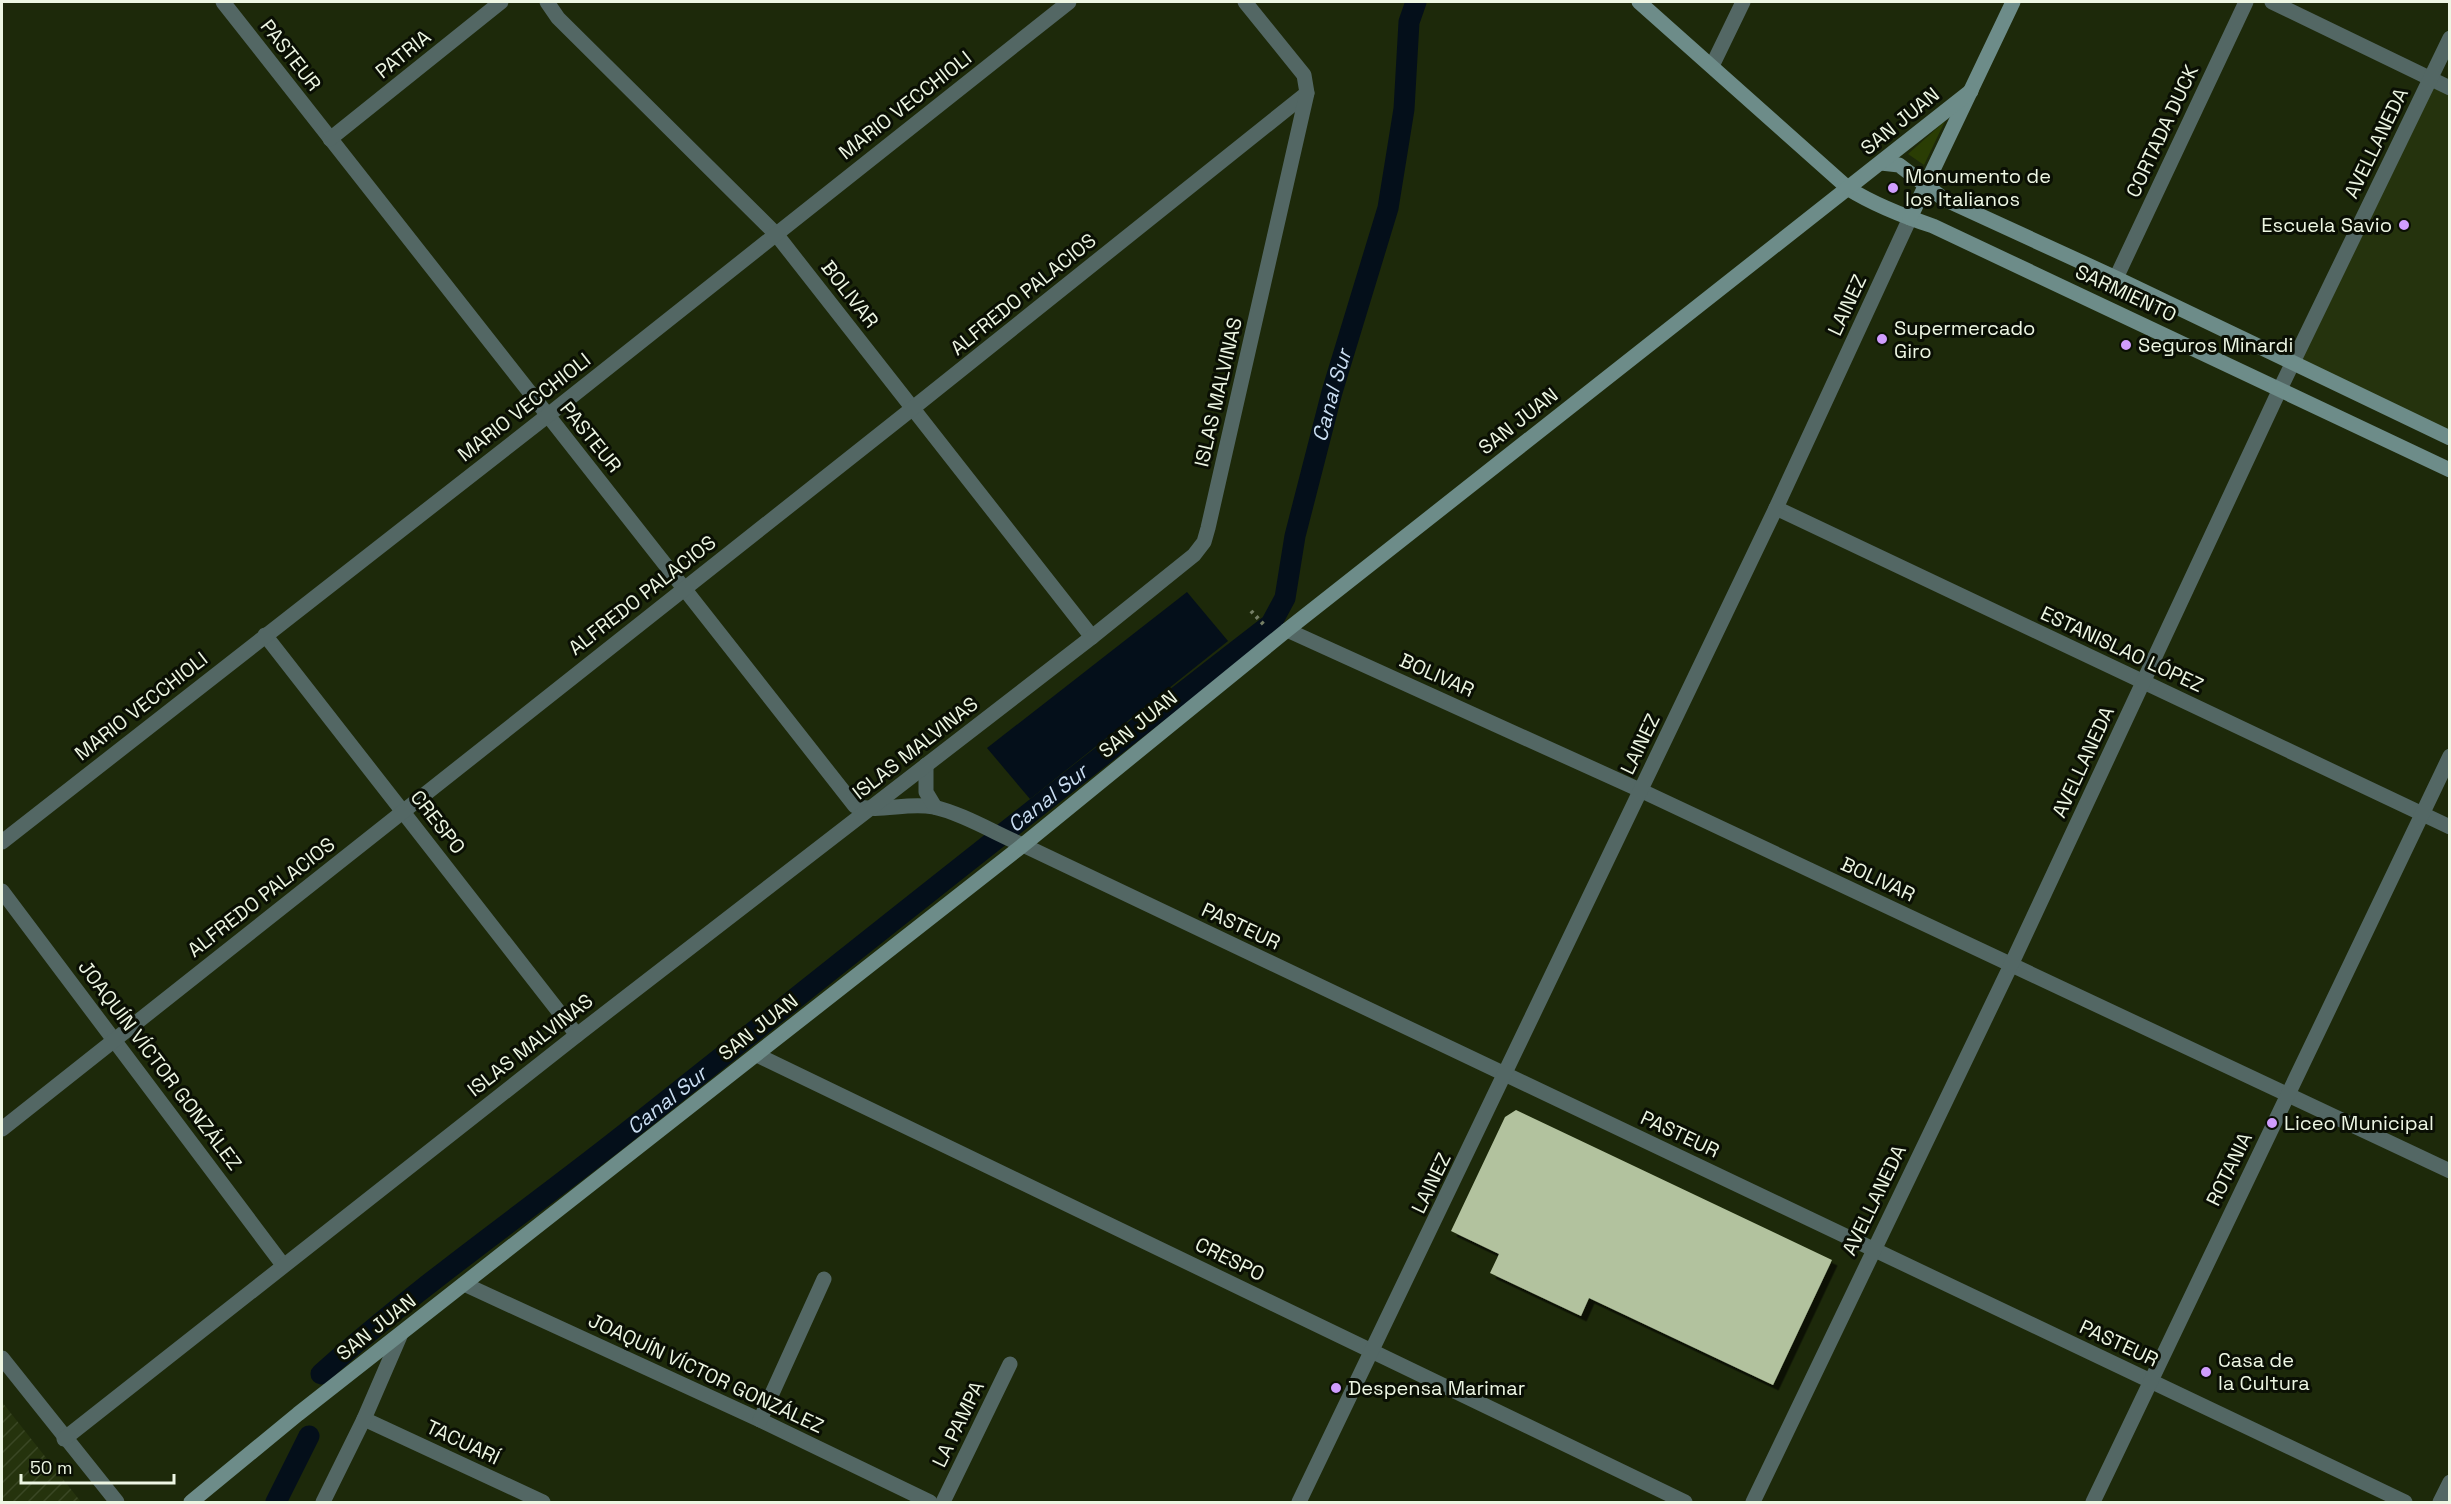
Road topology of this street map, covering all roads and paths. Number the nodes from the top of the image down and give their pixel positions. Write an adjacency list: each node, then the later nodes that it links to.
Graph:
1 (223, 2): 17 (street, PASTEUR)
2 (501, 2): 17 (street, PATRIA)
3 (547, 2): 22 (street, BOLIVAR)
4 (1069, 2): 22 (street, MARIO VECCHIOLI)
5 (1245, 2): 16 (street)
6 (1639, 2): 12 (street, SARMIENTO)
7 (1743, 2): 12 (street)
8 (2013, 2): 15 (street, LAINEZ)
9 (2246, 2): 23 (street, CORTADA DUCK)
10 (2272, 2): 13 (street)
11 (2450, 38): 13 (street, AVELLANEDA)
12 (1712, 66): 20 (street, SARMIENTO)
13 (2430, 78): 14 (street); 24 (street, AVELLANEDA)
14 (2450, 88)
15 (1971, 91): 18 (street, SAN JUAN); 19 (street, LAINEZ)
16 (1307, 93): 26 (street, ALFREDO PALACIOS); 35 (street, ISLAS MALVINAS)
17 (330, 140): 27 (street, PASTEUR)
18 (1881, 163): 19 (street, SARMIENTO); 20 (street, SAN JUAN)
19 (1925, 185): 21 (street, LAINEZ); 23 (street, SARMIENTO)
20 (1849, 189): 21 (street, SARMIENTO); 33 (street, SAN JUAN)
21 (1910, 218): 25 (street, SARMIENTO); 30 (street, LAINEZ)
22 (776, 234): 26 (street, BOLIVAR); 27 (street, MARIO VECCHIOLI)
23 (2116, 278): 24 (street, SARMIENTO)
24 (2293, 363): 25 (street, AVELLANEDA); 28 (street, SARMIENTO)
25 (2280, 388): 29 (street, SARMIENTO); 36 (street, AVELLANEDA)
26 (913, 408): 31 (street, ALFREDO PALACIOS); 35 (street, BOLIVAR)
27 (547, 416): 31 (street, PASTEUR); 34 (street, MARIO VECCHIOLI)
28 (2450, 438)
29 (2450, 470)
30 (1776, 508): 36 (street, ESTANISLAO LÓPEZ); 39 (street, LAINEZ)
31 (686, 587): 41 (street, PASTEUR); 42 (street, ALFREDO PALACIOS)
32 (1251, 610): 33 (path)
33 (1280, 632): 39 (street, BOLIVAR); 46 (street, SAN JUAN)
34 (265, 635): 42 (street, CRESPO); 45 (street, MARIO VECCHIOLI)
35 (1092, 637): 38 (street, ISLAS MALVINAS)
36 (2143, 682): 43 (street, ESTANISLAO LÓPEZ); 48 (street, AVELLANEDA)
37 (2450, 756): 43 (street, ROTANIA)
38 (926, 765): 40 (street); 41 (street, ISLAS MALVINAS)
39 (1642, 791): 48 (street, BOLIVAR); 52 (street, LAINEZ)
40 (935, 807): 41 (street, PASTEUR); 46 (street, PASTEUR)
41 (869, 810): 49 (street, ISLAS MALVINAS)
42 (403, 812): 49 (street, CRESPO); 50 (street, ALFREDO PALACIOS)
43 (2421, 814): 44 (street, ESTANISLAO LÓPEZ); 53 (street, ROTANIA)
44 (2450, 827)
45 (2, 842)
46 (1023, 845): 51 (street, SAN JUAN); 52 (street, PASTEUR)
47 (2, 891): 50 (street, JOAQUÍN VÍCTOR GONZÁLEZ)
48 (2011, 965): 53 (street, BOLIVAR); 56 (street, AVELLANEDA)
49 (577, 1035): 57 (street, ISLAS MALVINAS)
50 (115, 1040): 54 (street, ALFREDO PALACIOS); 57 (street, JOAQUÍN VÍCTOR GONZÁLEZ)
51 (757, 1055): 59 (street, SAN JUAN); 61 (street, CRESPO)
52 (1506, 1075): 56 (street, PASTEUR); 61 (street, LAINEZ)
53 (2287, 1096): 55 (street, BOLIVAR); 64 (street, ROTANIA)
54 (2, 1129)
55 (2450, 1171)
56 (1873, 1250): 64 (street, PASTEUR); 77 (street, AVELLANEDA)
57 (283, 1265): 67 (street, ISLAS MALVINAS)
58 (824, 1278): 66 (street)
59 (464, 1284): 60 (street, SAN JUAN); 66 (street, JOAQUÍN VÍCTOR GONZÁLEZ)
60 (400, 1336): 65 (street); 70 (street, SAN JUAN)
61 (1374, 1352): 75 (street, LAINEZ); 76 (street, CRESPO)
62 (2, 1358): 67 (street)
63 (1010, 1364): 74 (street, LA PAMPA)
64 (2150, 1382): 78 (street, ROTANIA); 79 (street, PASTEUR)
65 (364, 1419): 71 (street); 72 (street, TACUARÍ)
66 (760, 1420): 73 (street, JOAQUÍN VÍCTOR GONZÁLEZ)
67 (64, 1439): 69 (street)
68 (2450, 1482): 80 (street)
69 (117, 1503)
70 (191, 1503)
71 (323, 1503)
72 (543, 1503)
73 (930, 1503)
74 (943, 1503)
75 (1299, 1503)
76 (1685, 1503)
77 (1753, 1503)
78 (2093, 1503)
79 (2405, 1503)
80 (2440, 1503)

